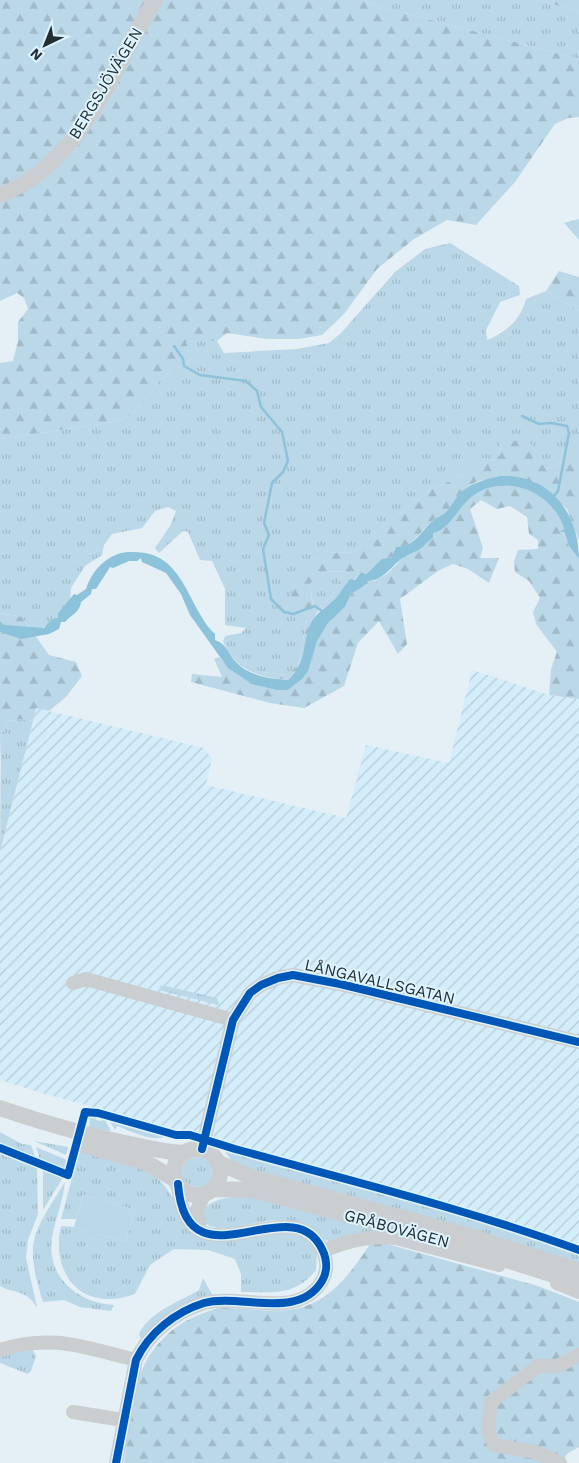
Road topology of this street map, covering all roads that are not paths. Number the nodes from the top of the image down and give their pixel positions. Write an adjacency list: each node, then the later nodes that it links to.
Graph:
1 (156, 0): 2 (main road, BERGSJÖVÄGEN)
2 (0, 195)
3 (73, 983): 4 (street)
4 (233, 1020): 5 (street, LÅNGAVALLSGATAN); 8 (street, LÅNGAVALLSGATAN)
5 (579, 1042)
6 (0, 1108): 9 (main road)
7 (0, 1119): 11 (main road, GRÅBOVÄGEN)
8 (202, 1149): 9 (main road); 10 (main road, GRÅBOVÄGEN)
9 (184, 1152): 11 (main road)
10 (217, 1162): 12 (main road); 15 (main road, GRÅBOVÄGEN)
11 (177, 1182): 12 (main road, GRÅBOVÄGEN); 13 (street)
12 (208, 1191): 13 (street); 16 (main road, GRÅBOVÄGEN)
13 (202, 1232): 14 (street)
14 (323, 1251): 17 (street); 20 (street)
15 (579, 1271)
16 (579, 1283)
17 (579, 1292)
18 (0, 1350): 20 (street)
19 (579, 1355): 24 (street)
20 (136, 1360): 22 (street)
21 (73, 1412): 22 (street)
22 (123, 1420): 23 (street)
23 (116, 1463)
24 (560, 1463)

